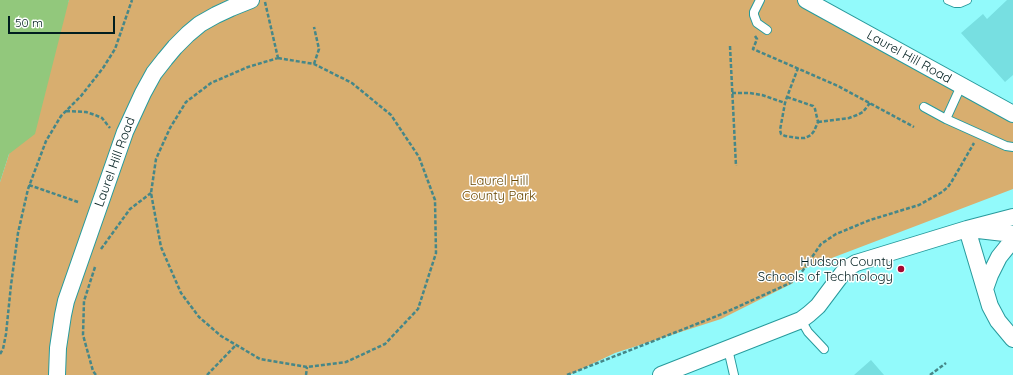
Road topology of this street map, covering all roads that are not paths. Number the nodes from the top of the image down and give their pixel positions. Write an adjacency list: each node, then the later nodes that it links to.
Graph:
1 (251, 0): 21 (street, Laurel Hill Road)
2 (760, 0): 6 (lane)
3 (806, 0): 7 (street, Laurel Hill Road)
4 (948, 0): 5 (lane)
5 (967, 0)
6 (767, 30)
7 (961, 86): 9 (street, Laurel Hill Road); 10 (lane)
8 (924, 107): 10 (lane)
9 (1013, 114)
10 (946, 119): 11 (lane)
11 (1013, 147)
12 (1013, 217): 13 (street)
13 (966, 229): 14 (street); 16 (street); 17 (street)
14 (1013, 234)
15 (1013, 243): 16 (street)
16 (984, 290): 18 (street)
17 (801, 320): 19 (street); 20 (lane)
18 (1013, 339)
19 (728, 349): 22 (street); 23 (lane)
20 (824, 349)
21 (57, 375)
22 (661, 375)
23 (734, 375)

